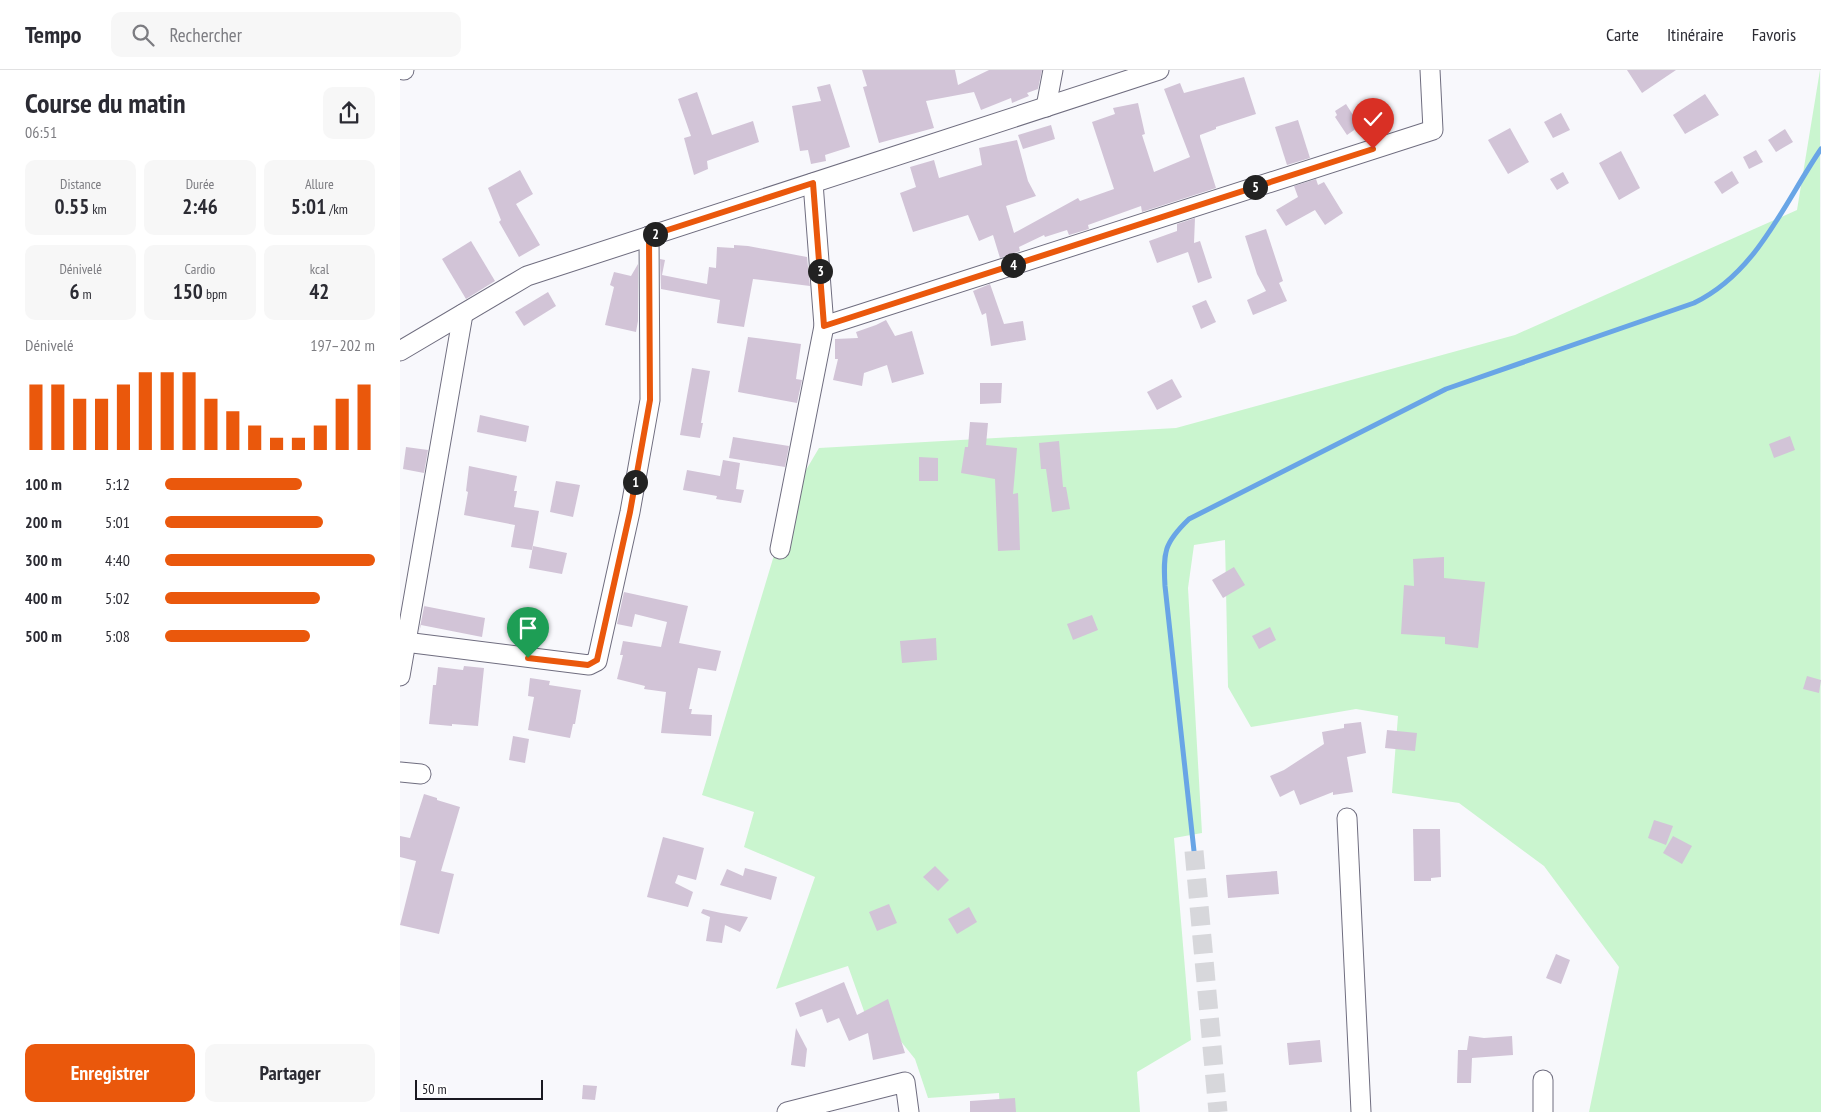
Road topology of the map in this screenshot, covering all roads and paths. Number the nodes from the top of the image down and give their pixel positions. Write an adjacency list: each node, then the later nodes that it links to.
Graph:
1 (1053, 70): 4 (street)
2 (1159, 70): 4 (street)
3 (1430, 70): 8 (street)
4 (1046, 107): 5 (street)
5 (813, 183): 6 (street); 8 (street)
6 (649, 236): 7 (street); 11 (street)
7 (463, 314): 9 (street); 11 (street)
8 (824, 326): 10 (street)
9 (400, 351)
10 (780, 549)
11 (405, 642): 12 (street)
12 (400, 676)
13 (400, 772): 14 (street)
14 (420, 774)
15 (1347, 818): 19 (street)
16 (1543, 1080): 20 (street)
17 (788, 1112): 18 (street)
18 (909, 1112)
19 (1361, 1112)
20 (1543, 1112)

